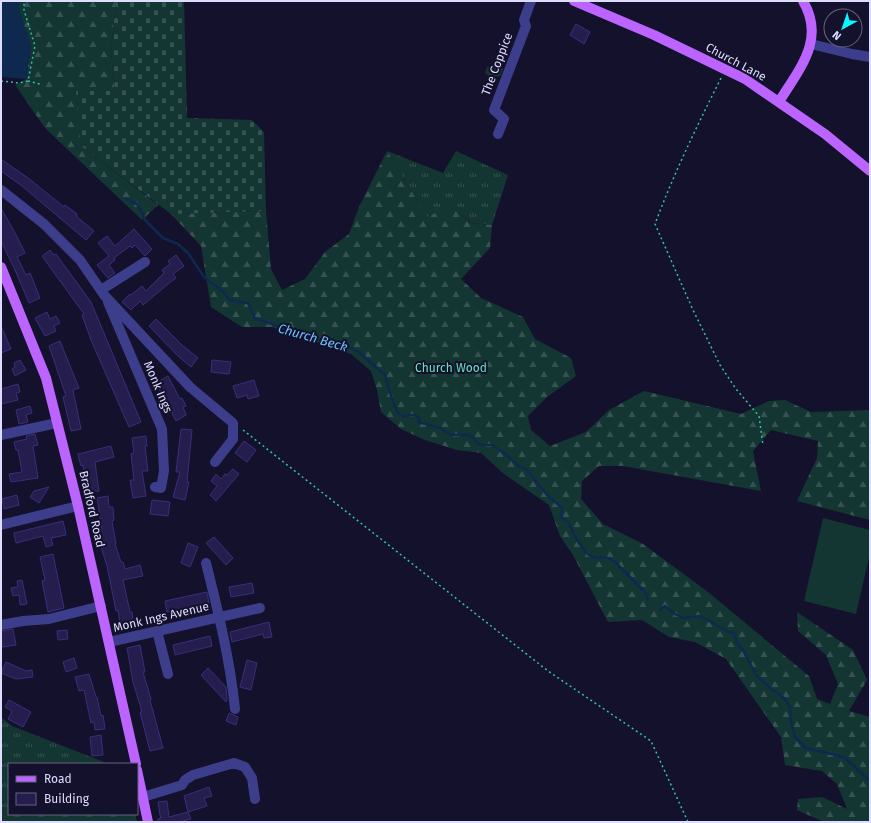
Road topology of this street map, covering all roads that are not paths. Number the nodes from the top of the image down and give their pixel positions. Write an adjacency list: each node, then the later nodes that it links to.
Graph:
1 (531, 1): 7 (street, The Coppice)
2 (574, 1): 6 (main road, Church Lane)
3 (803, 1): 4 (main road)
4 (812, 44): 5 (street); 6 (main road)
5 (870, 57)
6 (779, 102): 8 (main road, Church Lane)
7 (498, 134)
8 (870, 171)
9 (1, 190): 12 (street, Monk Ings)
10 (145, 262): 12 (street)
11 (1, 267): 13 (main road, Bradford Road)
12 (103, 293): 15 (street, Monk Ings); 16 (street, Monk Ings)
13 (58, 423): 14 (street); 17 (main road, Bradford Road)
14 (1, 435)
15 (215, 462)
16 (162, 488)
17 (78, 506): 18 (street); 20 (main road, Bradford Road)
18 (1, 525)
19 (206, 563): 22 (street, Monk Ings Avenue)
20 (101, 606): 23 (street); 25 (main road, Bradford Road)
21 (260, 608): 22 (street, Monk Ings Avenue)
22 (220, 617): 24 (street, Monk Ings Avenue); 27 (street, Monk Ings Avenue)
23 (1, 625)
24 (157, 631): 25 (street, Monk Ings Avenue); 26 (street)
25 (109, 642): 28 (main road, Bradford Road)
26 (168, 674)
27 (235, 709)
28 (136, 763)
29 (138, 774): 30 (main road)
30 (143, 797): 31 (street); 32 (main road)
31 (255, 799)
32 (148, 822)

